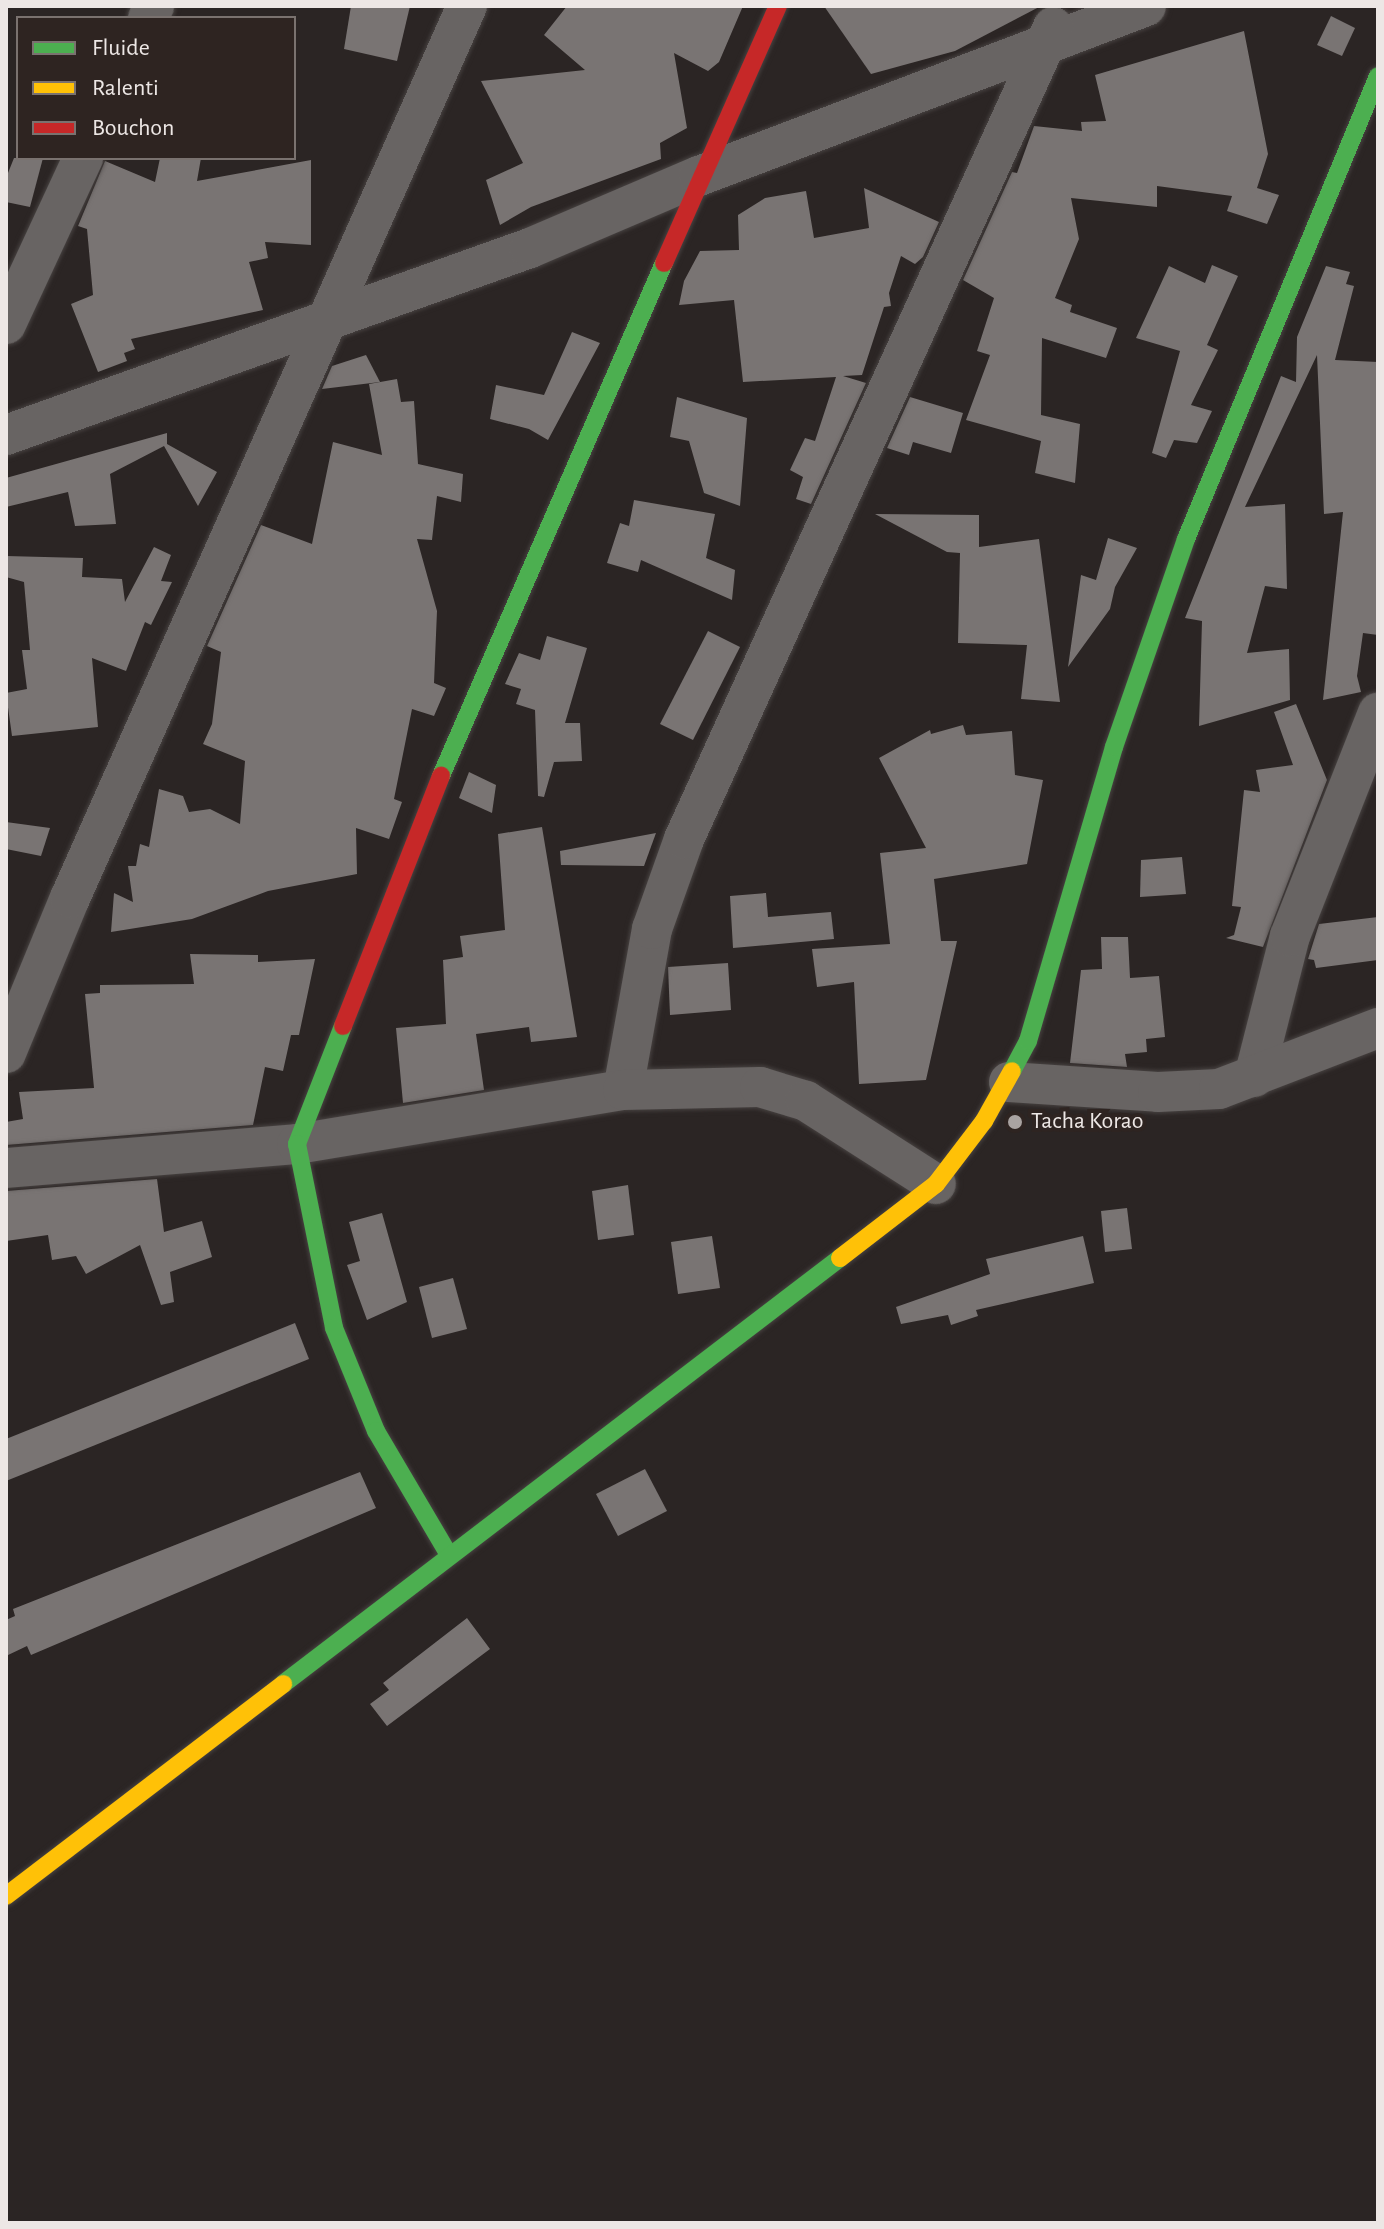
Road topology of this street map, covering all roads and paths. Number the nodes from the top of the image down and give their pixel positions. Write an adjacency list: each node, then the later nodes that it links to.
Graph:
1 (467, 6): 9 (street)
2 (778, 6): 7 (street)
3 (1146, 6): 4 (street)
4 (1055, 23): 7 (street); 16 (street)
5 (1378, 76): 15 (street)
6 (82, 160): 8 (street)
7 (699, 176): 9 (street); 17 (street)
8 (6, 324)
9 (326, 325): 10 (street); 13 (street)
10 (6, 435)
11 (1378, 713): 14 (street)
12 (1378, 1028): 14 (street)
13 (6, 1053)
14 (1254, 1077): 15 (street)
15 (1009, 1082): 19 (street)
16 (623, 1090): 17 (street); 19 (street)
17 (297, 1144): 18 (street); 20 (street)
18 (6, 1168)
19 (936, 1184): 20 (street)
20 (448, 1553): 21 (street)
21 (6, 1896)

